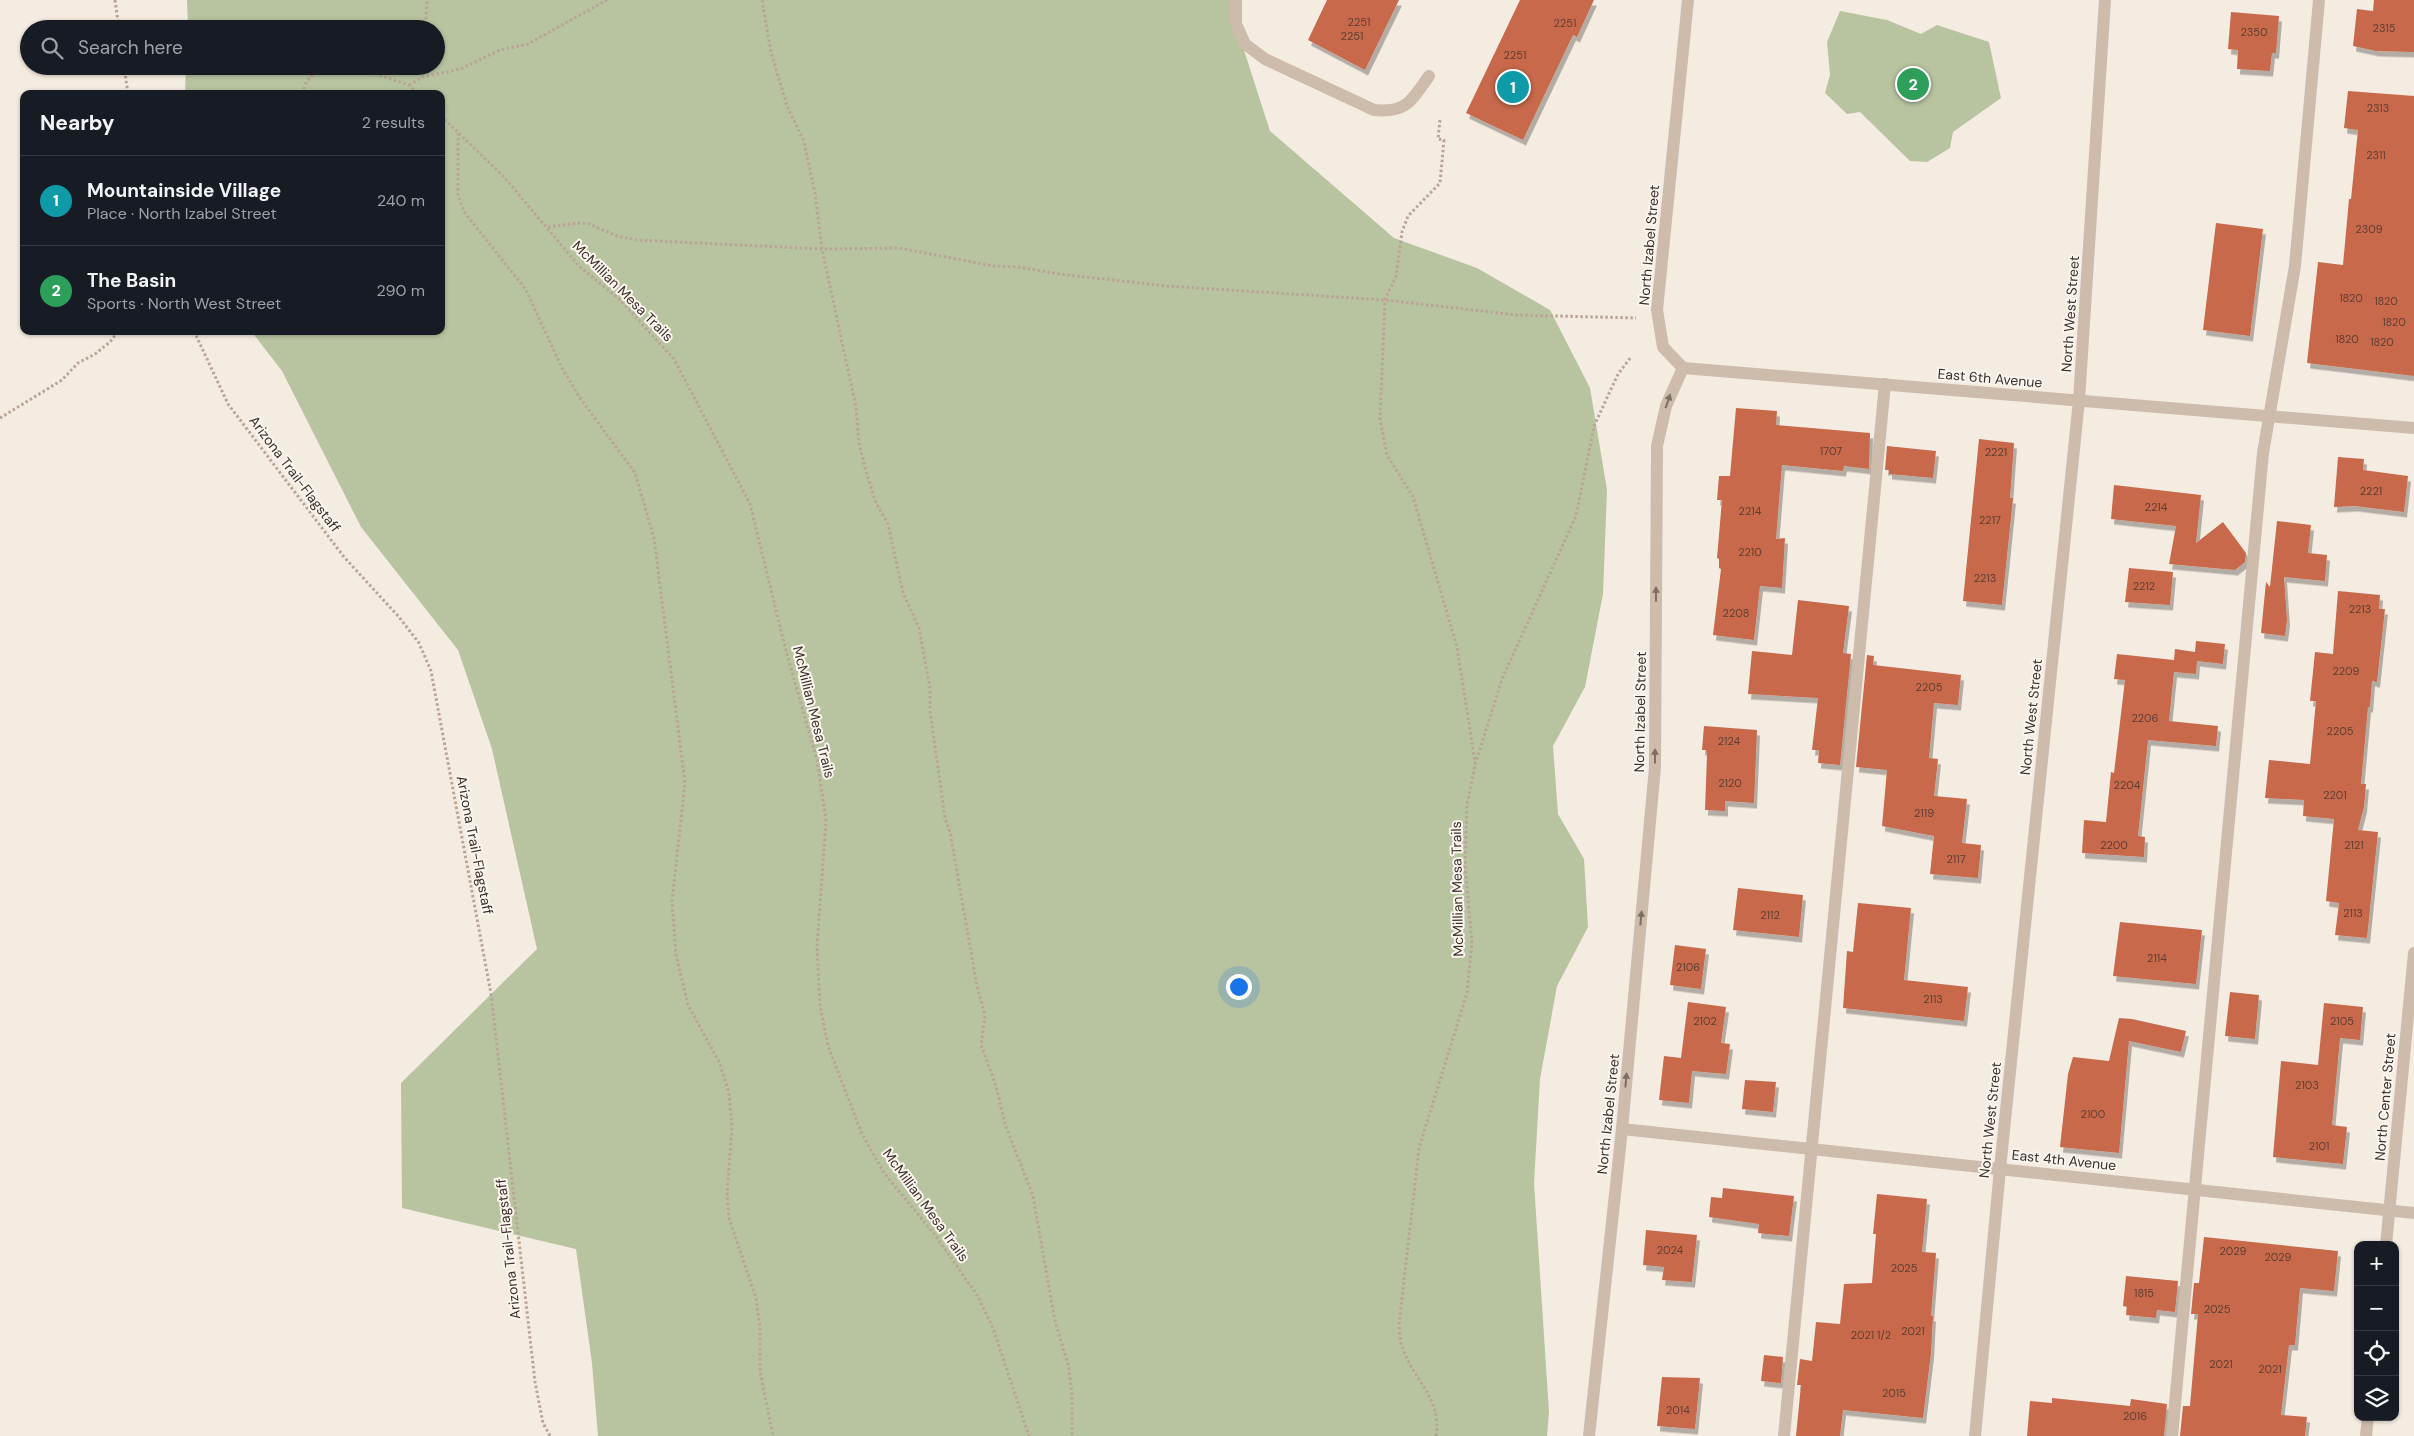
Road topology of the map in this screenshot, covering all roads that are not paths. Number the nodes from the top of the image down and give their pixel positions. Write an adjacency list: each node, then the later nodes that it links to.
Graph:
1 (1236, 0): 5 (street)
2 (1688, 0): 6 (street, North Izabel Street)
3 (2105, 0): 8 (street, North West Street)
4 (2319, 0): 9 (street)
5 (1428, 76)
6 (1683, 368): 7 (street, East 6th Avenue); 12 (street, North Izabel Street, one-way to 6)
7 (1885, 384): 8 (street, East 6th Avenue); 13 (street)
8 (2079, 400): 9 (street, East 6th Avenue); 14 (street, North West Street)
9 (2270, 417): 10 (street, East 6th Avenue); 15 (street)
10 (2414, 428)
11 (2414, 953): 16 (street, North Center Street)
12 (1622, 1128): 13 (street, East 4th Avenue); 20 (street, North Izabel Street)
13 (1812, 1149): 14 (street, East 4th Avenue); 21 (street)
14 (2000, 1169): 15 (street, East 4th Avenue); 22 (street, North West Street)
15 (2193, 1189): 16 (street, East 4th Avenue); 23 (street)
16 (2389, 1210): 17 (street, East 4th Avenue); 18 (street, North Center Street)
17 (2414, 1213)
18 (2386, 1241)
19 (2368, 1421): 24 (street)
20 (1589, 1436)
21 (1784, 1436)
22 (1975, 1436)
23 (2172, 1436)
24 (2366, 1436)

